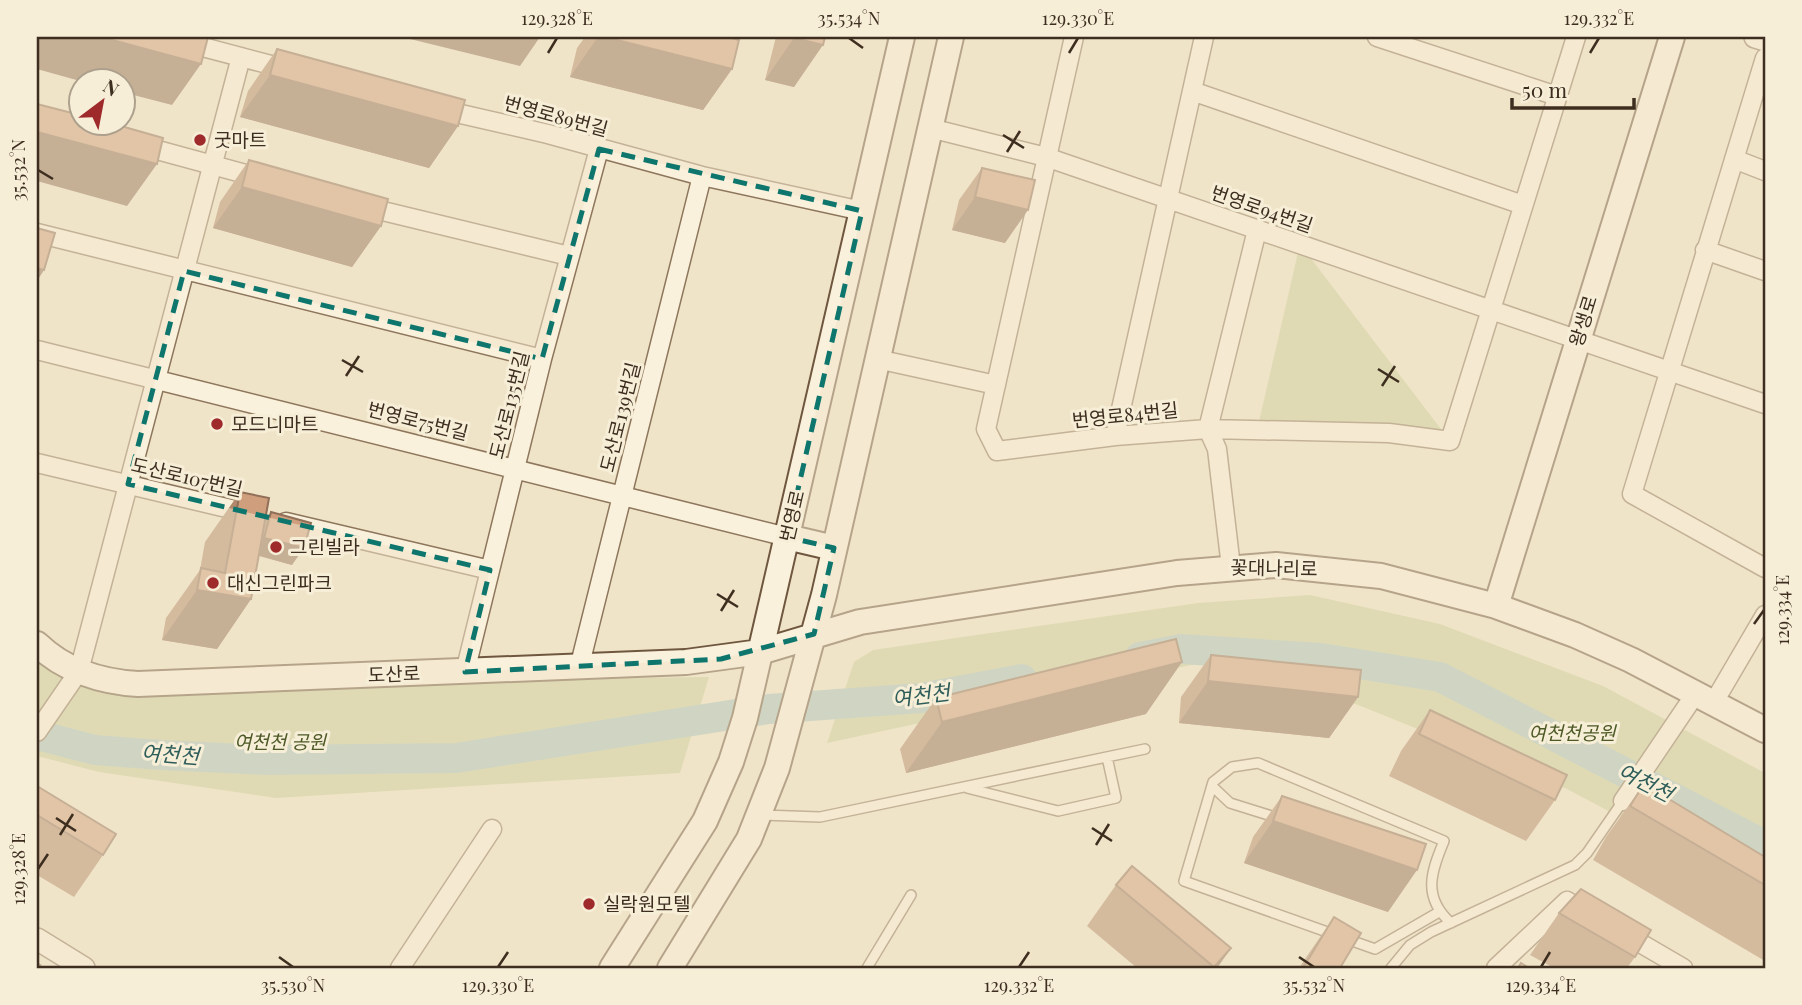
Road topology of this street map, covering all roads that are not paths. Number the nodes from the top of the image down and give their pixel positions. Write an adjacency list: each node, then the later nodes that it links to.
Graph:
1 (165, 37): 11 (street)
2 (902, 37): 29 (main road, 번영로)
3 (951, 37): 17 (main road)
4 (1074, 37): 20 (street)
5 (1204, 37): 14 (street)
6 (1377, 37): 15 (street)
7 (1576, 37): 15 (street)
8 (1672, 37): 37 (main road, 왕생로)
9 (1755, 37): 10 (street)
10 (1765, 40)
11 (241, 57): 13 (street); 22 (street)
12 (1765, 58): 21 (street)
13 (304, 74)
14 (1192, 91): 26 (street); 28 (street)
15 (1557, 96): 28 (street)
16 (419, 104): 19 (street, 번영로89번길)
17 (930, 128): 20 (street, 번영로94번길); 40 (main road)
18 (117, 140): 22 (street)
19 (600, 149): 24 (street, 번영로89번길); 33 (street, 도산로135번길)
20 (1046, 157): 26 (street, 번영로94번길); 43 (street)
21 (1734, 159): 23 (street); 32 (street)
22 (211, 165): 25 (street); 34 (street)
23 (1765, 171)
24 (702, 176): 29 (street, 번영로89번길); 50 (street, 도산로139번길)
25 (287, 186)
26 (1168, 198): 30 (street, 번영로94번길); 46 (street)
27 (350, 203): 33 (street)
28 (1523, 205): 36 (street)
29 (862, 211): 51 (main road, 번영로)
30 (1257, 230): 36 (street, 번영로94번길); 45 (street)
31 (37, 233): 34 (street)
32 (1705, 250): 35 (street); 41 (street)
33 (569, 257): 39 (street, 도산로135번길)
34 (184, 271): 39 (street); 42 (street)
35 (1765, 271)
36 (1490, 309): 37 (street, 번영로94번길); 45 (street, 번영로84번길)
37 (1578, 340): 41 (street, 번영로94번길); 56 (main road, 왕생로)
38 (37, 350): 42 (street, 번영로75번길)
39 (542, 359): 48 (street, 도산로135번길)
40 (877, 359): 43 (street); 52 (main road)
41 (1668, 371): 44 (street, 번영로94번길); 54 (street)
42 (155, 379): 48 (street, 번영로75번길); 49 (street)
43 (996, 385): 46 (street, 번영로84번길)
44 (1765, 404)
45 (1208, 429): 46 (street, 번영로84번길); 53 (street)
46 (1115, 436)
47 (37, 463): 49 (street, 도산로107번길)
48 (516, 468): 50 (street, 번영로75번길); 55 (street, 도산로135번길)
49 (128, 484): 55 (street, 도산로107번길); 62 (street)
50 (622, 495): 51 (street, 번영로75번길); 61 (street, 도산로139번길)
51 (787, 537): 52 (main road); 60 (main road, 번영로)
52 (835, 548): 58 (main road)
53 (1231, 567): 56 (main road, 꽃대나리로); 58 (main road, 꽃대나리로)
54 (1765, 568)
55 (490, 570): 63 (street, 도산로135번길)
56 (1496, 606): 64 (main road, 꽃대나리로)
57 (1765, 615): 64 (street)
58 (814, 634): 60 (main road, 꽃대나리로); 72 (main road)
59 (37, 644): 62 (main road, 도산로)
60 (758, 661): 61 (main road, 도산로); 83 (main road, 번영로)
61 (579, 668): 63 (main road, 도산로)
62 (79, 671): 63 (main road, 도산로); 66 (street)
63 (465, 672)
64 (1705, 697): 65 (main road, 꽃대나리로); 71 (street)
65 (1765, 730)
66 (37, 732)
67 (1145, 749): 68 (lane)
68 (1107, 757): 70 (lane); 70 (lane)
69 (1212, 786): 73 (lane); 76 (lane); 78 (lane)
70 (963, 787): 72 (lane)
71 (1623, 801): 79 (lane)
72 (759, 815): 84 (main road)
73 (1292, 823)
74 (492, 829): 82 (street)
75 (1418, 867): 76 (lane)
76 (1431, 872): 78 (lane)
77 (911, 895): 85 (lane)
78 (1439, 912): 79 (lane)
79 (1451, 923): 86 (lane)
80 (37, 939): 81 (street)
81 (76, 966)
82 (400, 968)
83 (612, 968)
84 (670, 968)
85 (867, 968)
86 (1391, 968)
87 (1496, 968): 88 (street)
88 (1683, 968)

